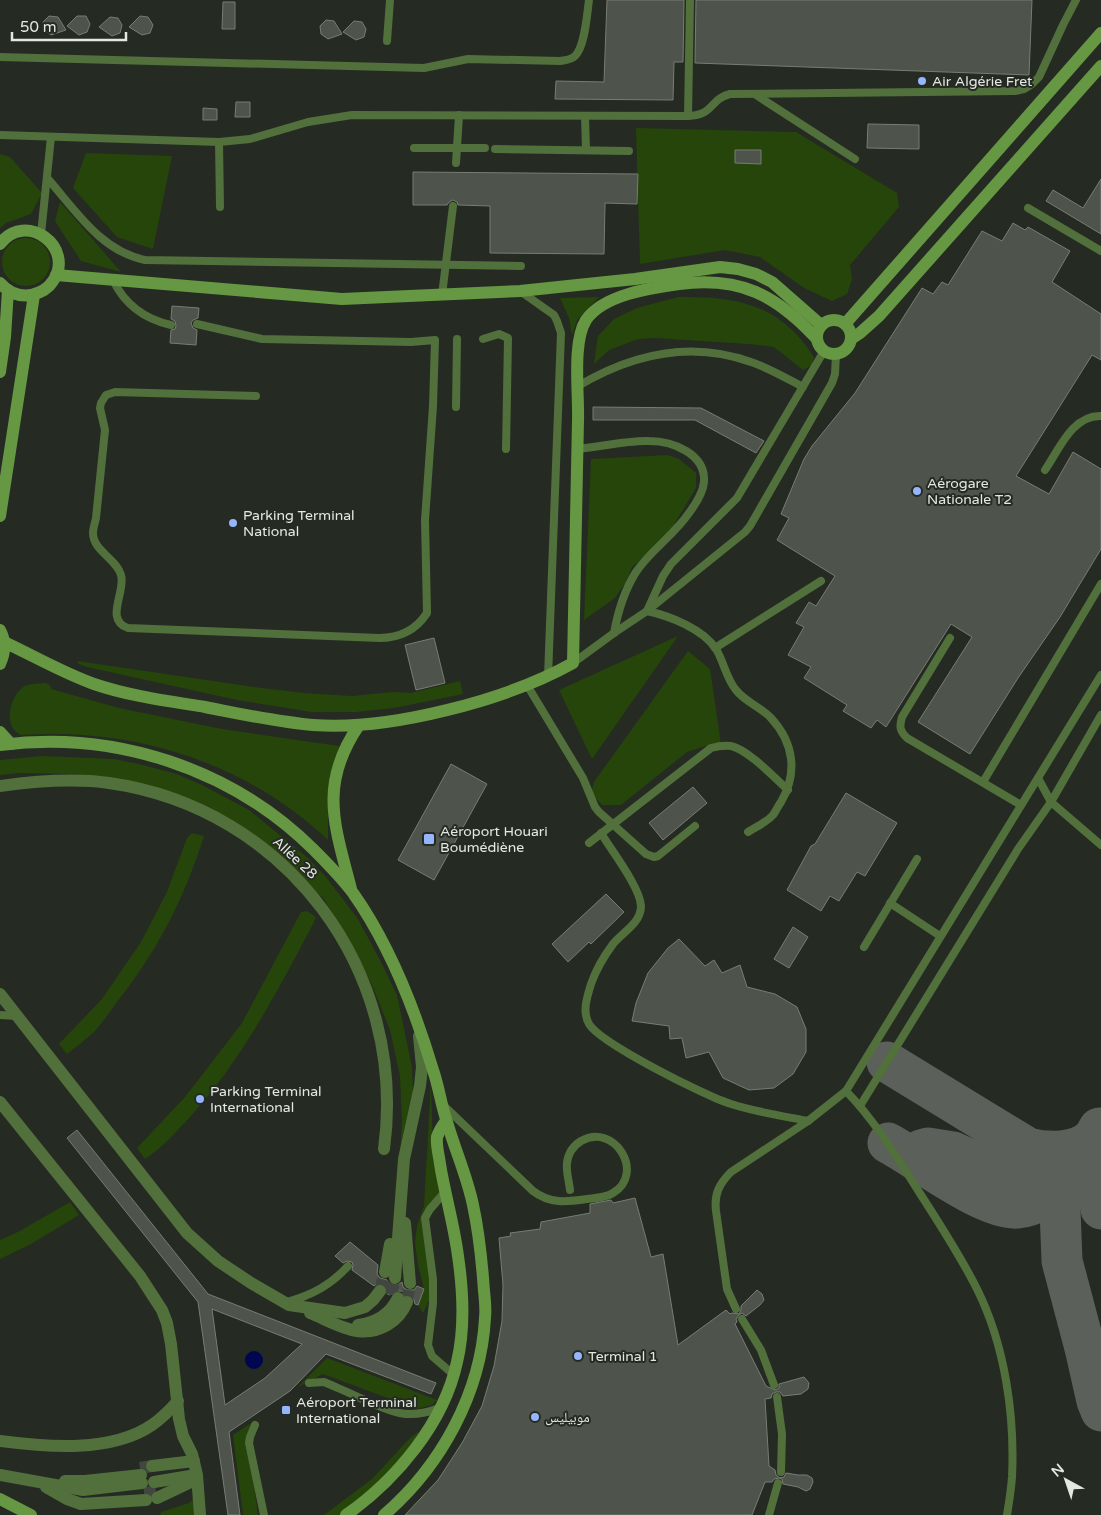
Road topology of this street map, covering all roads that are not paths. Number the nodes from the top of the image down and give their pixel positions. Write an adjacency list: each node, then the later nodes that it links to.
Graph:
1 (390, 0): 6 (lane)
2 (589, 0): 7 (lane)
3 (690, 0): 12 (lane)
4 (1076, 0): 9 (lane)
5 (1101, 33): 40 (street)
6 (387, 41)
7 (0, 57)
8 (1101, 66): 47 (street)
9 (756, 94): 12 (lane); 22 (lane)
10 (459, 115): 11 (lane); 15 (lane); 17 (lane)
11 (585, 116): 12 (lane); 20 (lane)
12 (688, 116)
13 (0, 135): 14 (lane)
14 (51, 137): 15 (lane); 24 (lane)
15 (219, 142): 25 (lane)
16 (414, 148): 17 (lane)
17 (457, 148): 18 (lane); 23 (lane)
18 (485, 148)
19 (495, 149): 20 (lane)
20 (586, 150): 21 (lane)
21 (629, 151)
22 (855, 159)
23 (456, 163)
24 (48, 179): 28 (lane); 31 (lane)
25 (220, 206)
26 (453, 206): 31 (lane)
27 (1028, 208): 30 (lane)
28 (41, 234): 29 (street); 33 (street)
29 (0, 244)
30 (1101, 251)
31 (446, 265): 32 (lane); 38 (lane)
32 (521, 266)
33 (56, 275): 34 (street); 37 (street)
34 (113, 280): 38 (street); 41 (lane)
35 (4, 286): 37 (street); 43 (street)
36 (520, 292): 38 (street); 42 (street); 69 (lane)
37 (34, 294): 58 (street)
38 (442, 295)
39 (197, 324): 52 (lane)
40 (845, 324): 42 (street); 47 (street)
41 (171, 325)
42 (821, 325): 44 (street)
43 (2, 338): 49 (street)
44 (816, 338): 48 (street); 50 (street)
45 (457, 339): 53 (lane)
46 (483, 339): 56 (lane)
47 (851, 339): 48 (street)
48 (830, 353): 51 (lane); 61 (lane)
49 (0, 372)
50 (578, 386): 51 (lane); 55 (street)
51 (803, 387): 61 (lane)
52 (256, 396)
53 (456, 407)
54 (1101, 416): 57 (lane)
55 (577, 449): 62 (lane); 67 (street)
56 (506, 450)
57 (1046, 470)
58 (0, 516)
59 (821, 581): 65 (lane)
60 (1101, 584): 76 (lane)
61 (648, 611): 62 (lane); 65 (lane)
62 (614, 633): 67 (lane)
63 (2, 636): 66 (street); 72 (street)
64 (950, 638): 76 (lane)
65 (715, 648): 78 (lane)
66 (0, 664)
67 (573, 664): 69 (street)
68 (1101, 675): 75 (lane)
69 (548, 677): 70 (street)
70 (527, 685): 72 (street); 81 (lane)
71 (1101, 715): 79 (lane)
72 (359, 726): 88 (street)
73 (0, 732): 74 (street)
74 (6, 744): 88 (street)
75 (1038, 778): 79 (lane); 80 (lane)
76 (983, 782): 80 (lane)
77 (0, 786): 102 (street, Allée 28)
78 (788, 790): 81 (lane); 83 (lane)
79 (1051, 802): 86 (lane); 99 (lane)
80 (1021, 805): 90 (lane)
81 (613, 824): 82 (lane); 84 (lane)
82 (695, 826)
83 (748, 832)
84 (601, 833): 85 (lane); 101 (lane)
85 (589, 843)
86 (1101, 846)
87 (917, 859): 89 (lane)
88 (352, 892): 93 (street)
89 (890, 903): 90 (lane); 91 (lane)
90 (940, 936): 96 (lane)
91 (864, 947)
92 (0, 994): 95 (street)
93 (413, 1012): 98 (street); 103 (street)
94 (0, 1014): 95 (lane)
95 (17, 1016): 107 (street)
96 (846, 1091): 99 (lane); 101 (lane)
97 (0, 1102): 114 (street)
98 (443, 1104): 100 (street); 104 (lane)
99 (860, 1106): 130 (lane)
100 (446, 1121): 105 (street); 128 (street)
101 (808, 1121): 108 (lane)
102 (384, 1148)
103 (402, 1178): 103 (street)
104 (570, 1190)
105 (444, 1192): 110 (street); 110 (lane)
106 (348, 1266): 107 (lane)
107 (287, 1304): 107 (street)
108 (736, 1309)
109 (742, 1319): 112 (lane)
110 (454, 1375): 115 (street)
111 (309, 1383): 115 (lane)
112 (774, 1385)
113 (777, 1397): 119 (lane)
114 (178, 1401): 117 (street); 118 (street)
115 (440, 1408): 127 (street)
116 (256, 1425): 126 (lane)
117 (0, 1441)
118 (196, 1471): 121 (street); 121 (street); 125 (street)
119 (781, 1472)
120 (0, 1476): 121 (street)
121 (149, 1483)
122 (778, 1483): 129 (lane)
123 (0, 1499): 124 (street)
124 (31, 1515)
125 (200, 1515)
126 (264, 1515)
127 (346, 1515)
128 (384, 1515)
129 (769, 1515)
130 (1007, 1515)

